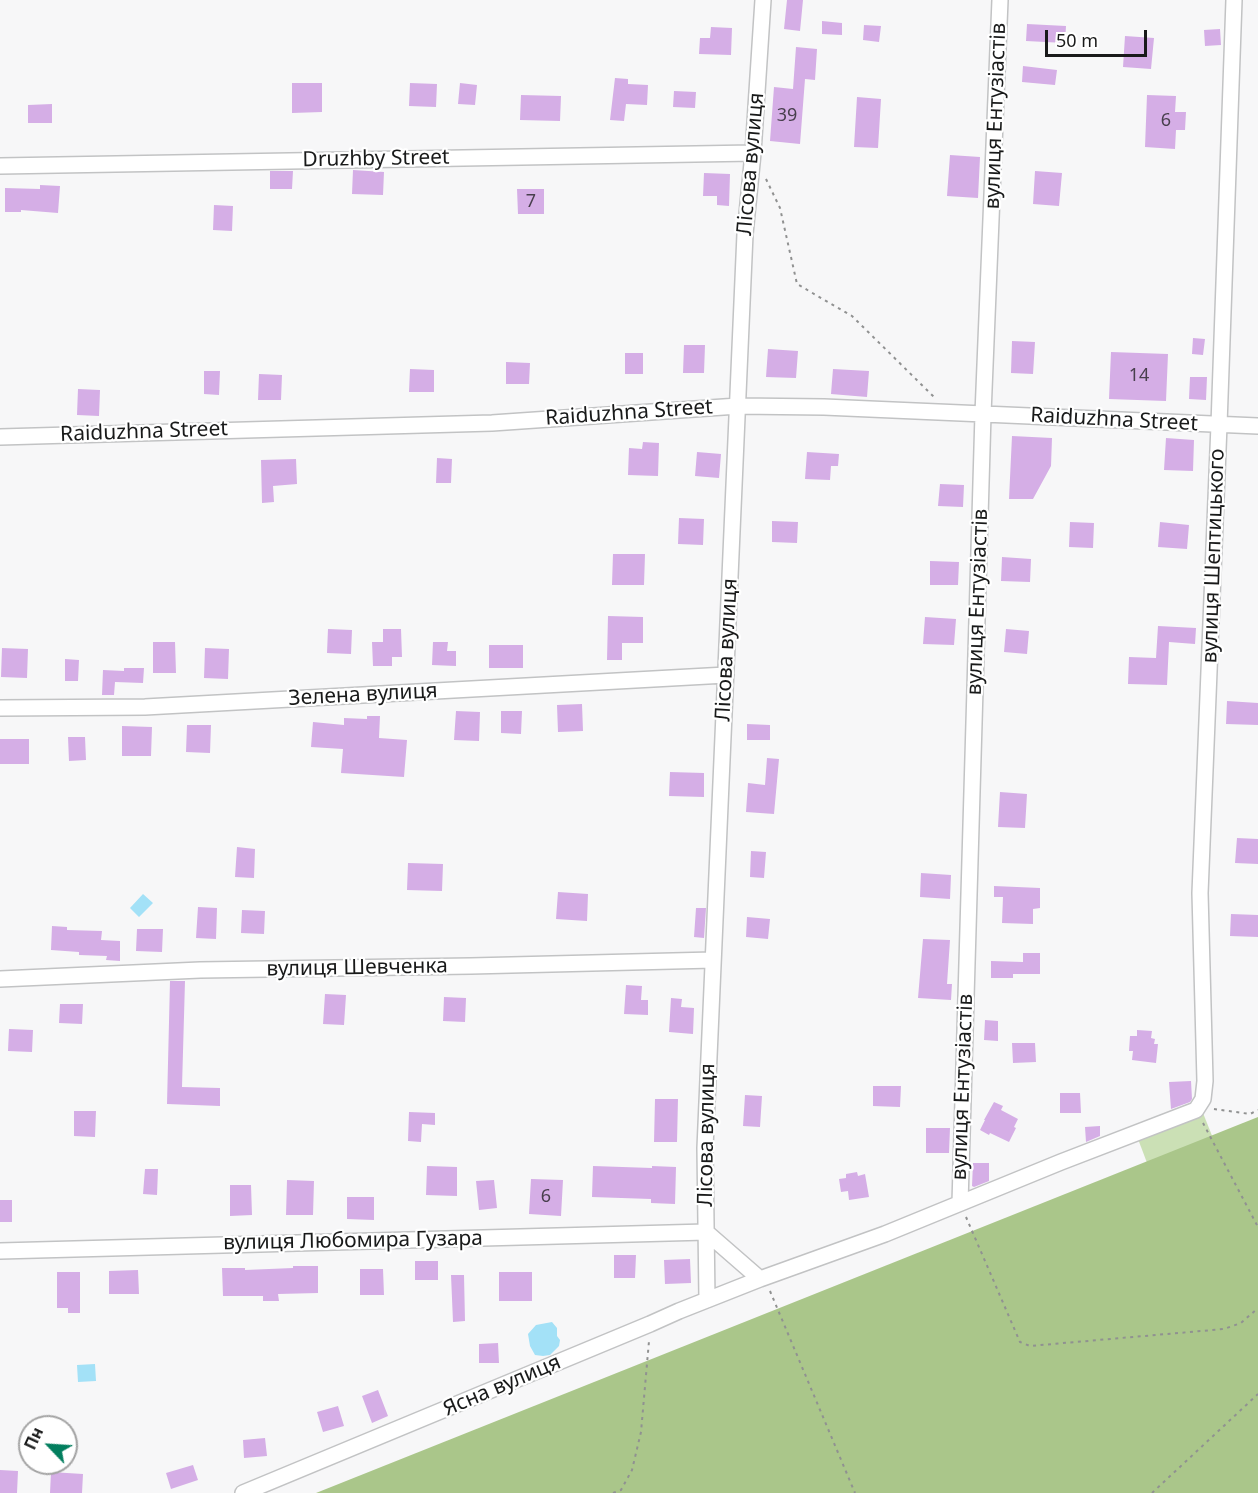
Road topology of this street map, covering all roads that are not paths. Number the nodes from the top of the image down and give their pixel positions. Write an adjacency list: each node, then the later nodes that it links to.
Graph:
1 (763, 0): 4 (street, Лісова вулиця)
2 (1000, 0): 7 (street, вулиця Ентузіастів)
3 (1234, 0): 8 (street, вулиця Шептицького)
4 (753, 153): 5 (street, Druzhby Street); 6 (street, Лісова вулиця)
5 (0, 166)
6 (738, 406): 7 (street, Raiduzhna Street); 10 (street, Raiduzhna Street); 11 (street, Лісова вулиця)
7 (983, 414): 8 (street, Raiduzhna Street); 16 (street, вулиця Ентузіастів)
8 (1220, 425): 9 (street, Raiduzhna Street); 15 (street, вулиця Шептицького)
9 (1258, 426)
10 (0, 437)
11 (726, 675): 12 (street, Зелена вулиця); 13 (street, Лісова вулиця)
12 (0, 708)
13 (713, 960): 14 (street, вулиця Шевченка); 17 (street, Лісова вулиця)
14 (0, 979)
15 (1196, 1110): 16 (street, Ясна вулиця)
16 (960, 1203): 19 (street, Ясна вулиця)
17 (706, 1232): 18 (street, вулиця Любомира Гузара); 19 (street); 20 (street, Лісова вулиця)
18 (0, 1251)
19 (760, 1279): 20 (street, Ясна вулиця)
20 (707, 1300): 21 (street, Ясна вулиця)
21 (243, 1493)

